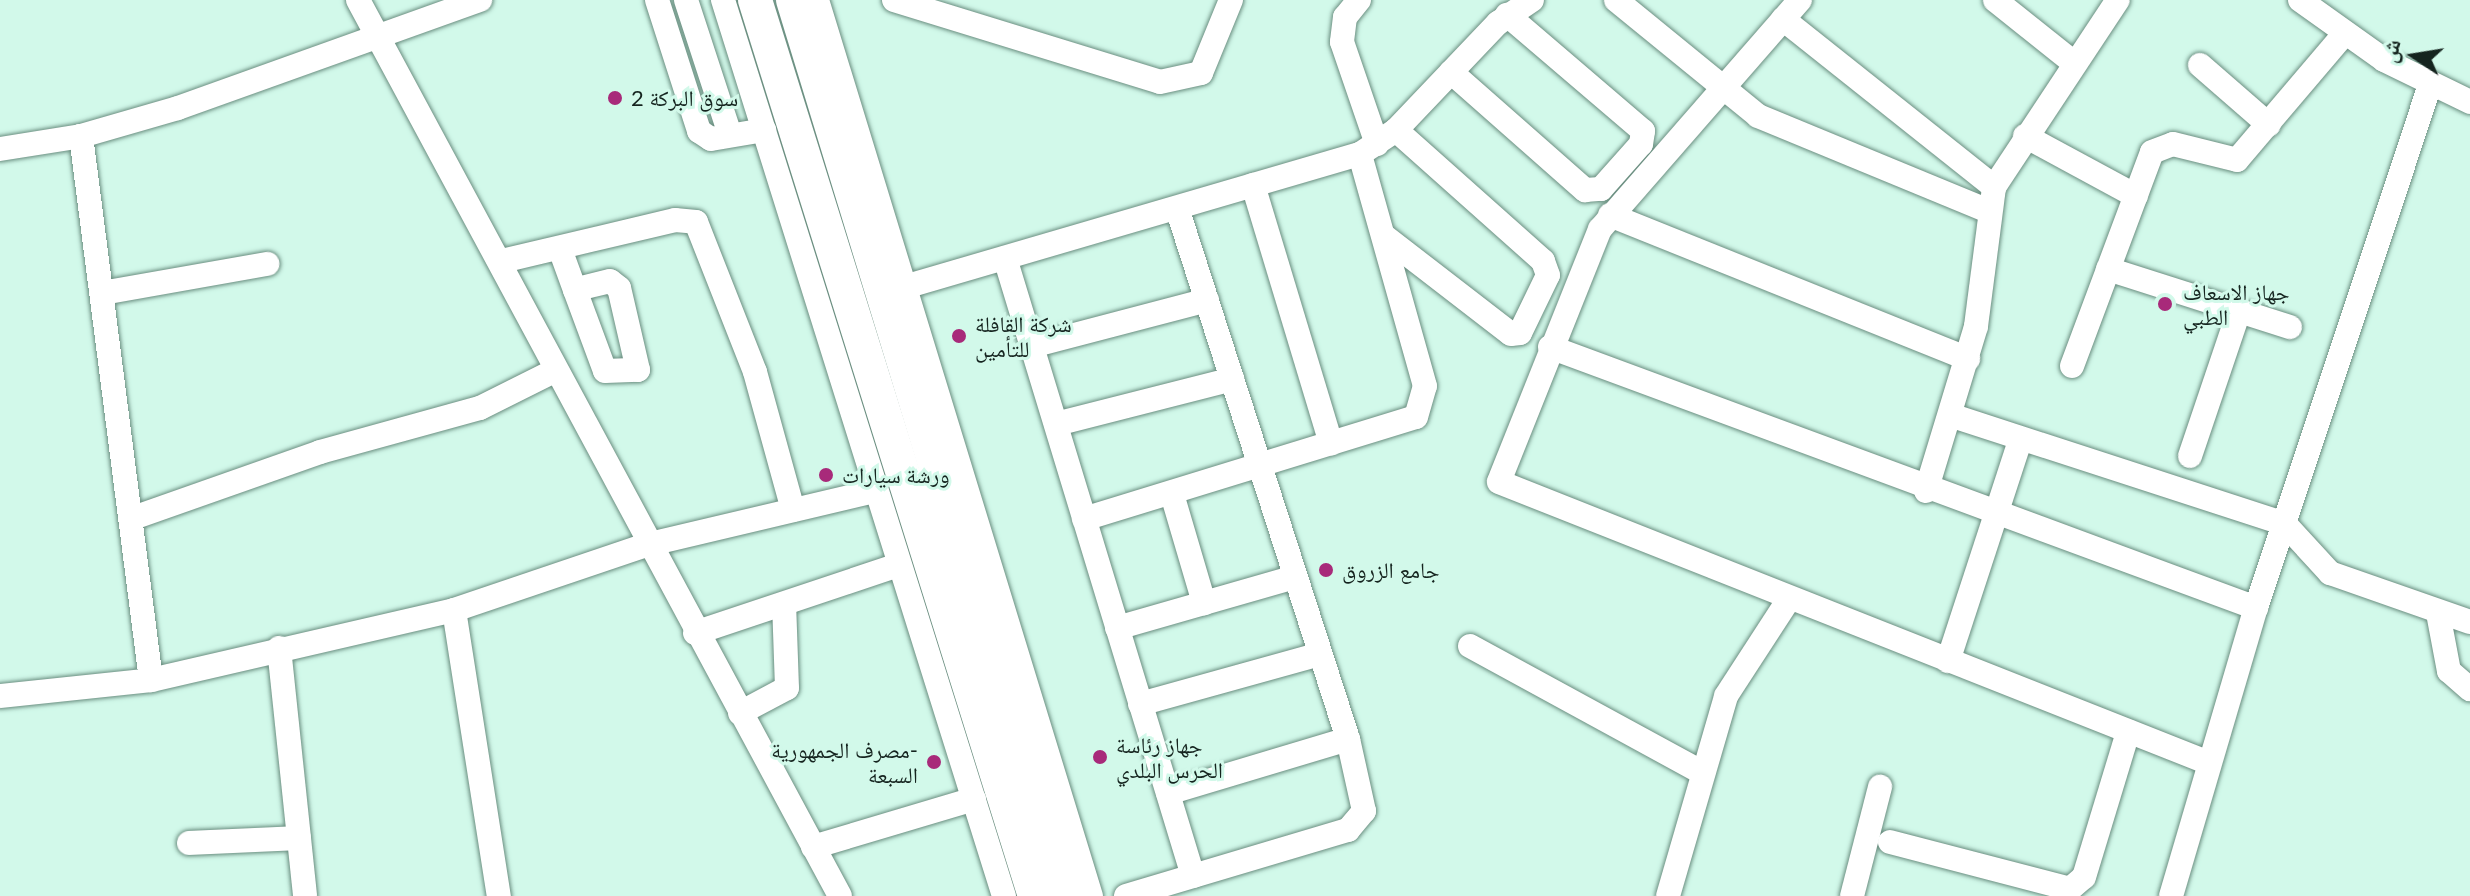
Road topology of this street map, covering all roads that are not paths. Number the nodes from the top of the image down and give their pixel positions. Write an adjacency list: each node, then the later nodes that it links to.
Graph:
1 (358, 0): 21 (street)
2 (480, 0): 21 (street)
3 (657, 0): 30 (street)
4 (686, 0): 30 (street)
5 (723, 0): 29 (street)
6 (755, 0): 111 (highway)
7 (793, 0): 88 (highway)
8 (817, 0): 46 (street)
9 (894, 0): 10 (street)
10 (1231, 0)
11 (1359, 0): 33 (street)
12 (1532, 0): 18 (street)
13 (1616, 0): 26 (street)
14 (1800, 0): 19 (street)
15 (1995, 0): 22 (street)
16 (2118, 0): 22 (street)
17 (2300, 0): 20 (street)
18 (1507, 15): 24 (street); 24 (street)
19 (1783, 19): 26 (street); 37 (street)
20 (2345, 33): 25 (street); 28 (street)
21 (379, 38): 31 (street); 43 (street)
22 (2074, 63): 32 (street)
23 (2200, 65): 28 (street)
24 (1451, 72): 33 (street)
25 (2430, 85): 27 (street); 71 (street)
26 (1722, 91): 37 (street); 39 (street)
27 (2470, 102)
28 (2269, 125): 36 (street)
29 (764, 130): 30 (street); 65 (street)
30 (730, 135)
31 (81, 136): 34 (street); 48 (street)
32 (2025, 136): 36 (street); 37 (street)
33 (1377, 143): 35 (street); 40 (street); 40 (street)
34 (0, 149)
35 (1253, 185): 38 (street); 61 (street)
36 (2136, 196): 45 (street)
37 (1992, 199): 54 (street)
38 (1177, 208): 42 (street); 49 (street)
39 (1610, 215): 53 (street); 54 (street)
40 (1384, 236): 61 (street)
41 (560, 249): 43 (street); 47 (street); 67 (street)
42 (1005, 258): 46 (street); 52 (street)
43 (502, 261): 56 (street)
44 (267, 264): 48 (street)
45 (2108, 269): 50 (street); 55 (street)
46 (901, 288): 88 (street)
47 (575, 290)
48 (102, 293): 69 (street)
49 (1207, 300): 52 (street); 57 (street)
50 (2239, 311): 51 (street); 62 (street)
51 (2290, 327)
52 (1032, 346): 59 (street)
53 (1550, 347): 64 (street); 75 (street)
54 (1968, 359): 58 (street)
55 (2072, 366)
56 (556, 370): 69 (street); 72 (street)
57 (1232, 379): 59 (street); 63 (street)
58 (1953, 416): 60 (street); 64 (street)
59 (1056, 424): 70 (street)
60 (2020, 441): 68 (street); 71 (street)
61 (1331, 444): 63 (street)
62 (2190, 456)
63 (1260, 466): 66 (street); 74 (street)
64 (1926, 491): 68 (street)
65 (871, 492): 67 (street); 73 (street)
66 (1172, 494): 70 (street); 76 (street)
67 (793, 510): 72 (street)
68 (1996, 517): 78 (street); 87 (street)
69 (133, 518): 89 (street)
70 (1084, 519): 82 (street)
71 (2285, 524): 78 (street); 80 (street)
72 (646, 545): 79 (street); 83 (street)
73 (898, 565): 77 (street); 101 (street)
74 (1295, 577): 76 (street); 86 (street)
75 (1789, 599): 87 (street); 97 (street)
76 (1204, 603): 82 (street)
77 (784, 604): 83 (street); 93 (street)
78 (2256, 608): 96 (street)
79 (454, 610): 85 (street); 108 (street)
80 (2438, 613): 81 (street); 90 (street)
81 (2470, 622)
82 (1117, 628): 92 (street)
83 (695, 633): 93 (street)
84 (1470, 646): 97 (street)
85 (279, 648): 89 (street); 102 (street)
86 (1320, 654): 92 (street); 95 (street)
87 (1948, 661): 94 (street)
88 (1011, 677): 99 (highway)
89 (151, 680): 91 (street)
90 (2470, 689)
91 (0, 696)
92 (1140, 704): 100 (street)
93 (740, 713): 105 (street)
94 (2128, 732): 96 (street); 103 (street)
95 (1348, 739): 100 (street); 106 (street)
96 (2209, 763): 117 (street)
97 (1701, 772): 115 (street)
98 (1880, 787): 116 (street)
99 (1047, 793): 112 (highway); 113 (street)
100 (1168, 793): 106 (street)
101 (974, 799): 105 (street); 110 (street)
102 (299, 838): 104 (street); 107 (street)
103 (1890, 842)
104 (189, 843)
105 (813, 847): 109 (street)
106 (1193, 876): 114 (street)
107 (305, 896)
108 (499, 896)
109 (840, 896)
110 (1004, 896)
111 (1035, 896)
112 (1067, 896)
113 (1091, 896)
114 (1126, 896)
115 (1668, 896)
116 (1852, 896)
117 (2171, 896)

